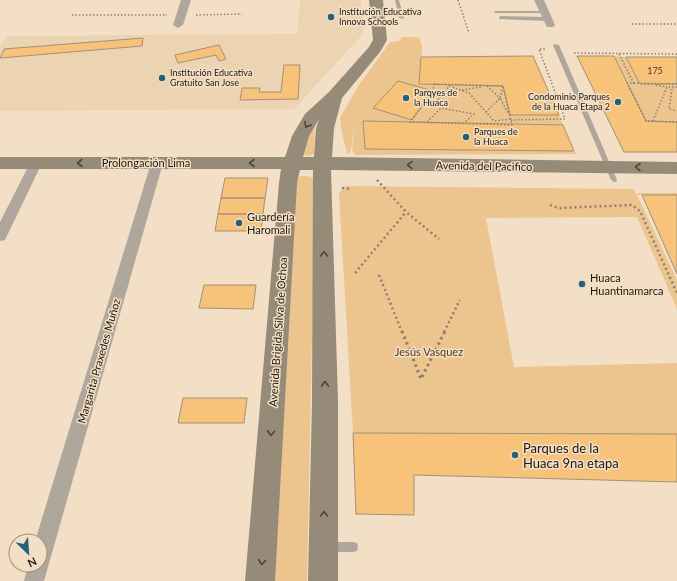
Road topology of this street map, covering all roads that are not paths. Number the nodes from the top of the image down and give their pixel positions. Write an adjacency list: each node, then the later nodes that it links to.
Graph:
1 (186, 0): 9 (street)
2 (376, 0): 11 (street, Avenida Brigida Silva de Ochoa)
3 (397, 0): 6 (lane)
4 (539, 0): 8 (street)
5 (496, 12): 8 (lane)
6 (402, 18)
7 (501, 18): 8 (lane)
8 (547, 19)
9 (178, 25)
10 (556, 45): 17 (lane)
11 (334, 98): 15 (street, Avenida Brigida Silva de Ochoa, one-way to 15); 18 (street, Avenida Brigida Silva de Ochoa)
12 (0, 163): 13 (street, Prolongación Lima)
13 (36, 163): 14 (street, Prolongación Lima, one-way to 13); 20 (street)
14 (157, 163): 15 (street, Prolongación Lima, one-way to 14); 21 (street, Margarita Praxedes Muñoz)
15 (291, 163): 18 (street, Avenida del Pacifico); 24 (street, Avenida Brigida Silva de Ochoa, one-way to 24)
16 (677, 168): 17 (street, Avenida del Pacifico, one-way to 17)
17 (611, 174): 18 (street, Avenida del Pacifico, one-way to 18); 18 (street, Avenida del Pacifico); 19 (street, Avenida del Pacifico)
18 (328, 176): 22 (street, Avenida Brigida Silva de Ochoa, one-way to 18)
19 (677, 180)
20 (0, 236)
21 (48, 533)
22 (324, 547): 23 (lane); 25 (street, Avenida Brigida Silva de Ochoa)
23 (353, 547)
24 (260, 581)
25 (323, 581)

